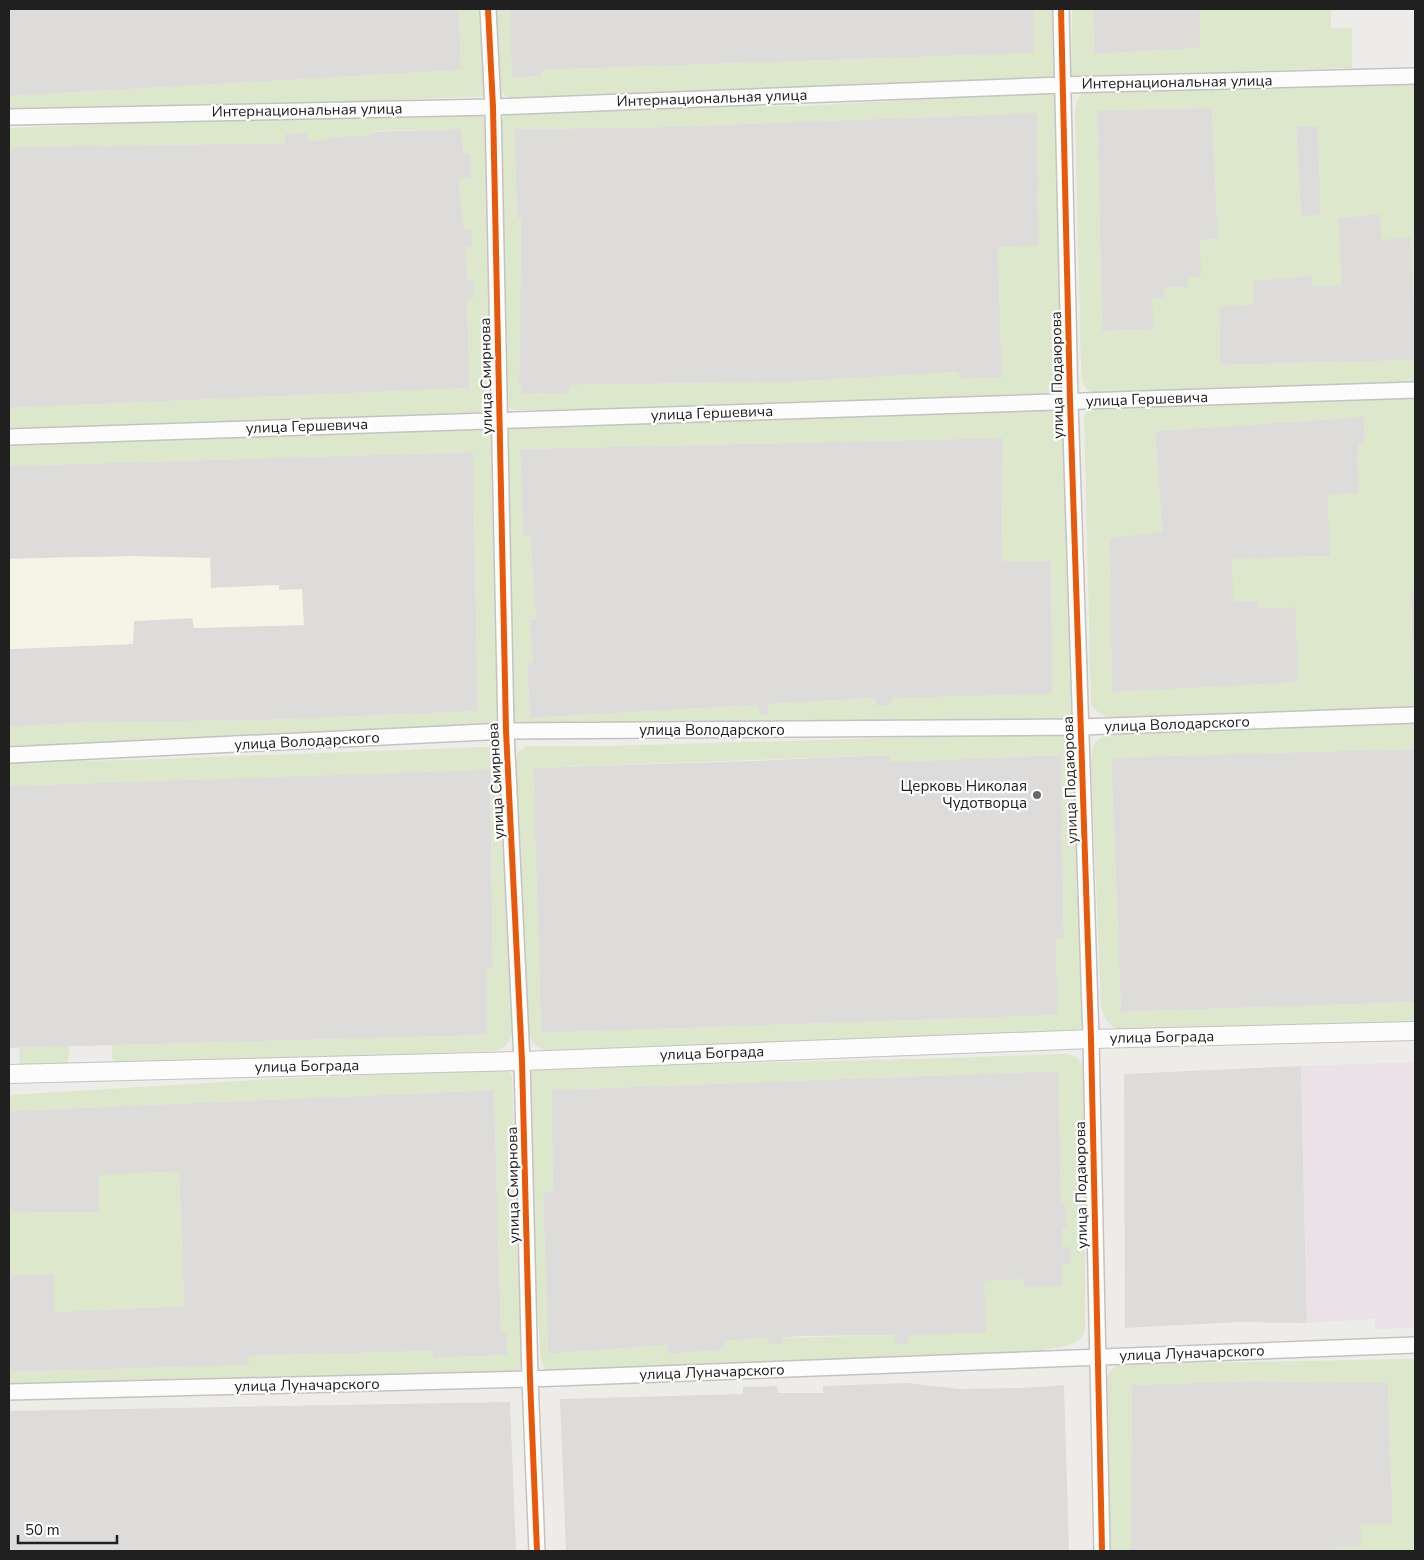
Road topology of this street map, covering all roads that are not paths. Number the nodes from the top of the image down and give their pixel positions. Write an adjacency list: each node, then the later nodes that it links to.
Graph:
1 (488, 9): 5 (street, улица Смирнова)
2 (1061, 9): 4 (street, улица Подаюрова)
3 (1415, 76): 4 (street, Интернациональная улица)
4 (1063, 85): 5 (street, Интернациональная улица); 8 (street, улица Подаюрова)
5 (493, 106): 6 (street, Интернациональная улица); 9 (street, улица Смирнова)
6 (9, 116)
7 (1415, 390): 8 (street, улица Гершевича)
8 (1070, 401): 9 (street, улица Гершевича); 12 (street, улица Подаюрова)
9 (499, 420): 10 (street, улица Гершевича); 13 (street, улица Смирнова)
10 (9, 437)
11 (1415, 715): 12 (street, улица Володарского)
12 (1081, 728): 13 (street, улица Володарского); 16 (street, улица Подаюрова)
13 (506, 731): 14 (street, улица Володарского); 17 (street, улица Смирнова)
14 (9, 755)
15 (1415, 1032): 16 (street, улица Бограда)
16 (1091, 1038): 17 (street, улица Бограда); 20 (street, улица Подаюрова)
17 (522, 1061): 18 (street, улица Бограда); 21 (street, улица Смирнова)
18 (9, 1074)
19 (1415, 1345): 20 (street, улица Луначарского)
20 (1098, 1356): 21 (street, улица Луначарского); 24 (street, улица Подаюрова)
21 (530, 1379): 22 (street, улица Луначарского); 23 (street, улица Смирнова)
22 (9, 1392)
23 (537, 1551)
24 (1102, 1551)

